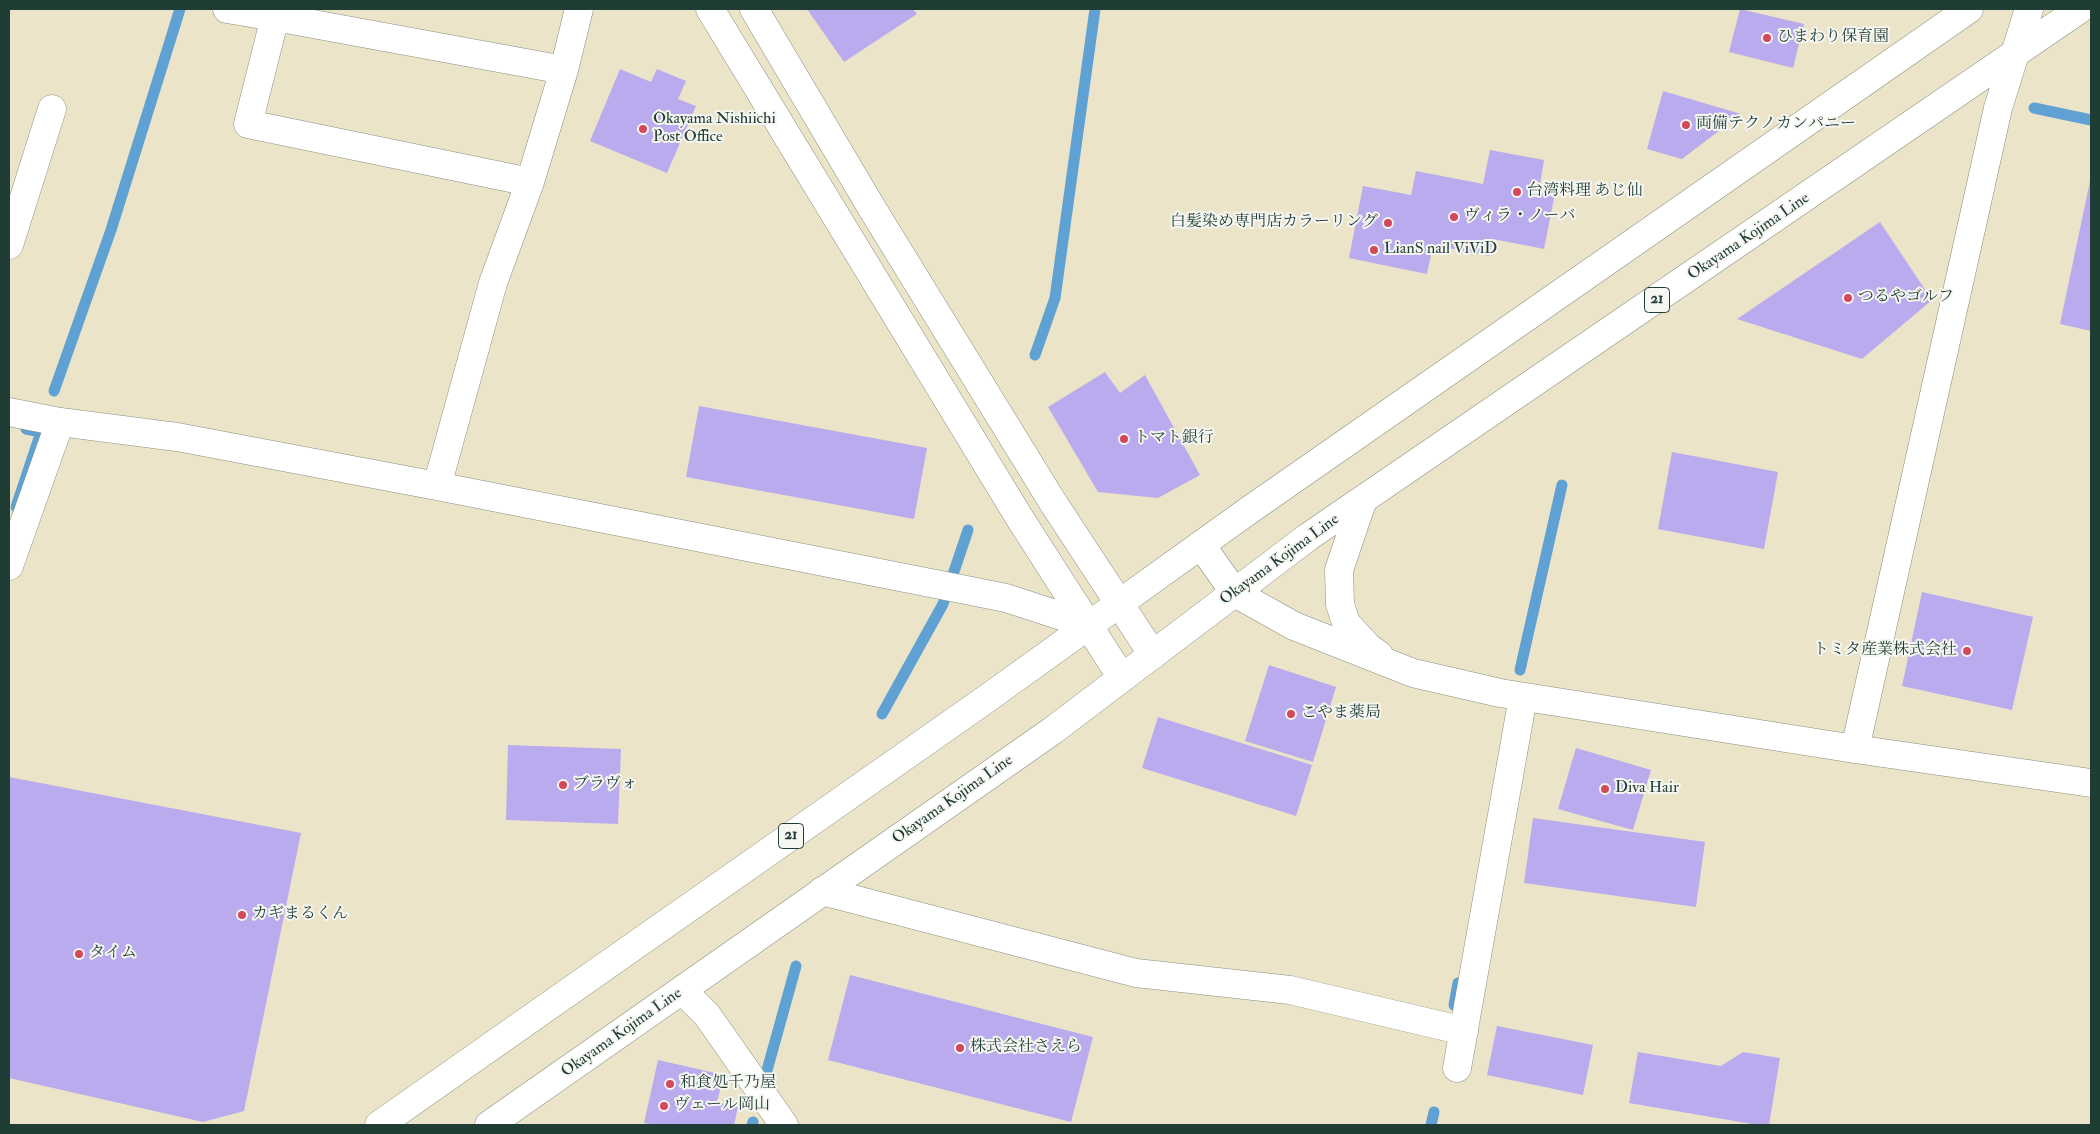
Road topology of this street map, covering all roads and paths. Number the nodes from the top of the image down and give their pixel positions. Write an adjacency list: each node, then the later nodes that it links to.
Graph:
1 (227, 9): 8 (street)
2 (578, 9): 10 (street)
3 (710, 9): 22 (street)
4 (754, 9): 21 (street)
5 (1969, 9): 18 (street, 21)
6 (2029, 9): 9 (street)
7 (2080, 9): 9 (street, Okayama Kojima Line / 21)
8 (275, 17): 10 (street); 12 (street)
9 (2016, 54): 17 (street, Okayama Kojima Line / 21); 27 (street)
10 (564, 70): 12 (street)
11 (52, 109): 13 (street)
12 (530, 182): 16 (street)
13 (9, 245)
14 (9, 412): 15 (street)
15 (60, 422): 16 (street); 19 (street)
16 (437, 486): 22 (street)
17 (1362, 502): 20 (street, Okayama Kojima Line / 21); 24 (street)
18 (1201, 545): 20 (street); 21 (street, 21)
19 (9, 566)
20 (1234, 592): 23 (street, Okayama Kojima Line / 21); 24 (street)
21 (1120, 603): 22 (street, 21); 23 (street)
22 (1089, 625): 25 (street); 33 (street, 21)
23 (1153, 654): 25 (street, Okayama Kojima Line / 21)
24 (1391, 664): 26 (street)
25 (1122, 678): 29 (street, Okayama Kojima Line / 21)
26 (1523, 697): 27 (street); 31 (street)
27 (1855, 749): 28 (street)
28 (2091, 782)
29 (822, 891): 30 (street, Okayama Kojima Line / 21); 31 (street)
30 (683, 991): 34 (street, Okayama Kojima Line / 21); 35 (street)
31 (1464, 1031): 32 (street)
32 (1457, 1068)
33 (379, 1125)
34 (489, 1125)
35 (784, 1125)

